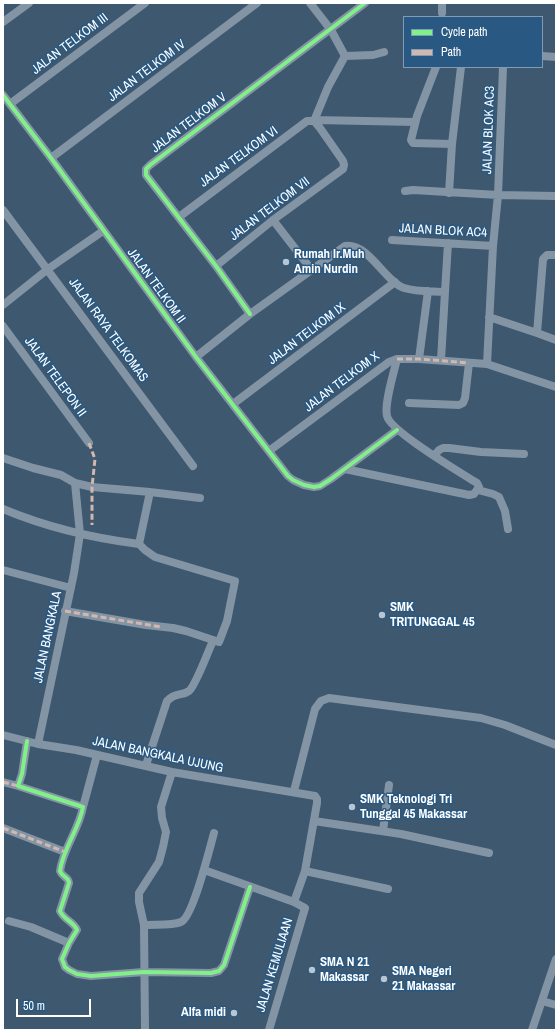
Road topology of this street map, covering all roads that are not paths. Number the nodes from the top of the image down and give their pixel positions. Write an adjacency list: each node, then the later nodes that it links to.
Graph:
1 (29, 3): 8 (street)
2 (145, 3): 18 (street, JALAN TELKOM III)
3 (257, 3): 22 (street, JALAN TELKOM IV)
4 (310, 3): 9 (street)
5 (365, 3): 9 (street)
6 (442, 3): 7 (street)
7 (442, 13)
8 (3, 22)
9 (331, 30): 11 (street); 28 (street, JALAN TELKOM V)
10 (384, 52): 11 (street)
11 (345, 56): 19 (street)
12 (543, 56): 13 (street)
13 (556, 57)
14 (436, 68): 20 (street)
15 (461, 68): 21 (street)
16 (504, 68): 25 (street, JALAN BLOK AC3)
17 (3, 95): 18 (street, JALAN TELKOM II)
18 (10, 104): 22 (street, JALAN TELKOM II)
19 (315, 120): 20 (street); 28 (street, JALAN TELKOM VI); 29 (street, JALAN TELKOM VII)
20 (415, 122): 21 (street)
21 (452, 144): 24 (street)
22 (51, 158): 30 (street, JALAN TELKOM II)
23 (405, 191): 24 (street)
24 (449, 193): 25 (street)
25 (498, 195): 26 (street); 33 (street, JALAN BLOK AC3)
26 (556, 196)
27 (3, 210): 36 (street, JALAN RAYA TELKOMAS)
28 (179, 217): 35 (street, JALAN TELKOM V)
29 (273, 220): 35 (street, JALAN TELKOM VII); 37 (street)
30 (103, 231): 36 (street); 47 (street, JALAN TELKOM II)
31 (392, 240): 32 (street, JALAN BLOK AC4)
32 (448, 243): 33 (street, JALAN BLOK AC4); 40 (street)
33 (493, 246): 43 (street, JALAN BLOK AC3)
34 (556, 255): 45 (street)
35 (216, 266): 42 (street, JALAN TELKOM V)
36 (48, 269): 41 (street); 62 (street, JALAN RAYA TELKOMAS)
37 (311, 269): 38 (street); 42 (street)
38 (394, 282): 39 (street); 55 (street, JALAN TELKOM IX)
39 (428, 291): 40 (street); 49 (street)
40 (445, 292): 50 (street)
41 (3, 305)
42 (250, 314): 47 (street)
43 (489, 317): 45 (street); 52 (street, JALAN BLOK AC3)
44 (3, 326): 57 (street, JALAN TELEPON II)
45 (537, 333): 46 (street)
46 (556, 340)
47 (196, 357): 55 (street, JALAN TELKOM II)
48 (397, 359): 49 (street, JALAN TELKOM X); 56 (street); 58 (street, JALAN TELKOM X)
49 (419, 359): 50 (street, JALAN TELKOM X)
50 (441, 360): 51 (street, JALAN TELKOM X)
51 (469, 363): 52 (street, JALAN TELKOM X); 54 (street)
52 (487, 364): 53 (street, JALAN TELKOM X)
53 (556, 387)
54 (408, 403)
55 (233, 404): 58 (street, JALAN TELKOM II)
56 (397, 430): 60 (street); 63 (street)
57 (88, 443)
58 (269, 451): 63 (street, JALAN TELKOM II)
59 (524, 454): 60 (street)
60 (434, 456): 65 (street)
61 (3, 458): 64 (street)
62 (193, 466)
63 (345, 469): 65 (street)
64 (76, 483): 66 (street); 70 (street, JALAN BANGKALA)
65 (478, 490): 69 (street)
66 (150, 492): 67 (street); 71 (street)
67 (200, 498)
68 (3, 509): 70 (street)
69 (508, 528)
70 (80, 534): 71 (street); 73 (street, JALAN BANGKALA)
71 (139, 544): 75 (street)
72 (3, 570): 73 (street)
73 (71, 588): 74 (street, JALAN BANGKALA)
74 (65, 611): 75 (street); 78 (street, JALAN BANGKALA)
75 (213, 641): 81 (street)
76 (3, 735): 77 (street, JALAN BANGKALA UJUNG)
77 (27, 741): 78 (street, JALAN BANGKALA UJUNG); 85 (street)
78 (38, 744): 80 (street, JALAN BANGKALA UJUNG)
79 (556, 745): 86 (street)
80 (97, 755): 81 (street, JALAN BANGKALA UJUNG); 87 (street)
81 (146, 765): 82 (street, JALAN BANGKALA UJUNG)
82 (172, 772): 86 (street, JALAN BANGKALA UJUNG); 100 (street)
83 (3, 782): 85 (street)
84 (389, 785): 90 (street)
85 (18, 786): 87 (street)
86 (294, 791): 88 (street, JALAN BANGKALA UJUNG)
87 (83, 807): 92 (street)
88 (314, 821): 90 (street); 95 (street)
89 (3, 828): 92 (street)
90 (383, 831): 93 (street)
91 (214, 833): 94 (street)
92 (65, 852): 101 (street)
93 (489, 853)
94 (204, 870): 96 (street); 100 (street)
95 (305, 871): 97 (street); 98 (street)
96 (250, 887): 98 (street); 103 (street)
97 (388, 889)
98 (294, 902): 107 (street, JALAN KEMULIAAN)
99 (9, 921): 101 (street)
100 (144, 925): 103 (street)
101 (69, 943): 103 (street)
102 (556, 959): 104 (street)
103 (144, 972): 106 (street)
104 (542, 1001): 105 (street); 108 (street)
105 (556, 1005)
106 (145, 1030)
107 (269, 1030)
108 (532, 1030)

